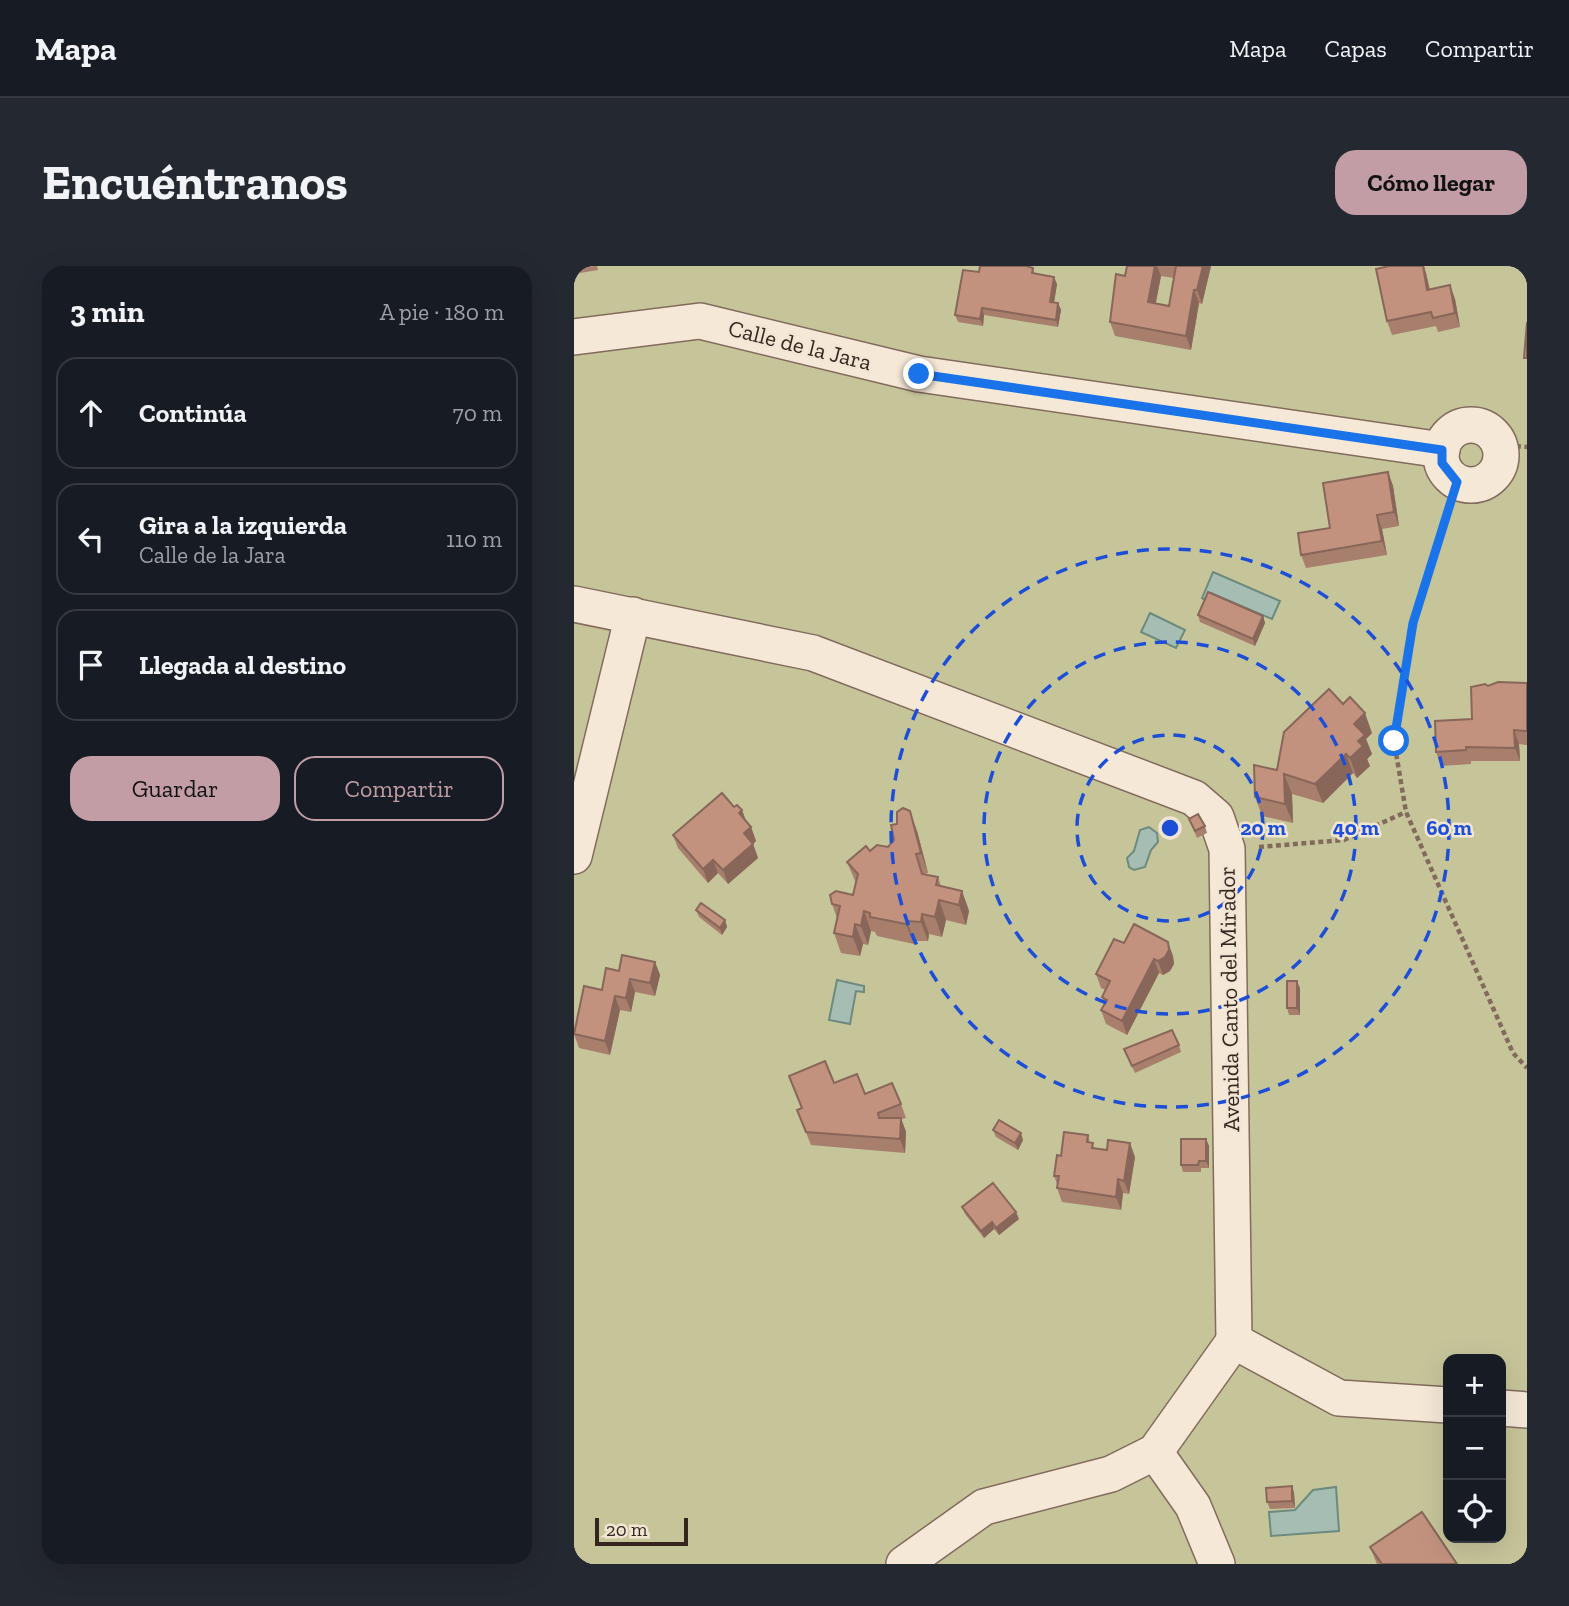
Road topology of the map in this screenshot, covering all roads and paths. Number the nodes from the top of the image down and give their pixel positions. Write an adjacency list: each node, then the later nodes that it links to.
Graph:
1 (574, 337): 3 (street, Calle de la Jara)
2 (1513, 446): 3 (street); 4 (street)
3 (1442, 450): 4 (street)
4 (1457, 482): 7 (path)
5 (574, 604): 6 (street, Avenida Canto del Mirador)
6 (633, 615): 8 (street, Avenida Canto del Mirador); 9 (street)
7 (1406, 812): 8 (path); 10 (path)
8 (1227, 849): 11 (street, Avenida Canto del Mirador)
9 (574, 856)
10 (1527, 1068)
11 (1234, 1341): 12 (street); 15 (street)
12 (1443, 1405)
13 (1506, 1408): 14 (street)
14 (1527, 1410)
15 (1155, 1452): 16 (street); 17 (street)
16 (904, 1564)
17 (1217, 1564)

